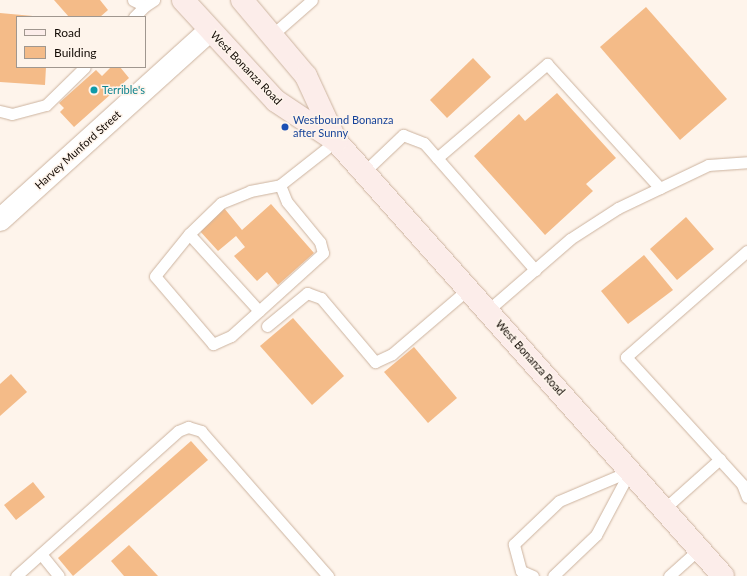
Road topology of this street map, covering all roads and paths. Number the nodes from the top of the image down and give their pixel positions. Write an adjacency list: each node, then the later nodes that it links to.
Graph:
1 (133, 0): 5 (lane)
2 (183, 0): 7 (main road, West Bonanza Road)
3 (242, 0): 8 (main road, West Bonanza Road)
4 (312, 0): 8 (lane)
5 (150, 3): 6 (lane)
6 (135, 16)
7 (210, 30): 11 (main road, West Bonanza Road); 17 (street, Harvey Munford Street)
8 (272, 35): 11 (main road, West Bonanza Road)
9 (84, 68): 10 (lane)
10 (0, 111)
11 (336, 141): 14 (main road, West Bonanza Road); 15 (lane)
12 (437, 158): 14 (lane); 16 (lane); 20 (lane)
13 (747, 162): 16 (lane)
14 (364, 172): 21 (main road, West Bonanza Road)
15 (280, 186): 18 (lane); 22 (lane)
16 (660, 188): 20 (lane)
17 (0, 220)
18 (189, 234): 22 (lane); 22 (lane)
19 (747, 251): 25 (lane)
20 (535, 270): 23 (lane)
21 (468, 289): 23 (main road, West Bonanza Road); 24 (lane)
22 (260, 311)
23 (487, 311): 26 (main road, West Bonanza Road)
24 (268, 326)
25 (720, 459): 27 (lane); 29 (lane)
26 (630, 472): 29 (main road, West Bonanza Road); 32 (lane); 37 (lane)
27 (745, 482): 28 (lane)
28 (747, 497)
29 (664, 510): 30 (main road, West Bonanza Road)
30 (699, 549): 38 (lane); 39 (main road, West Bonanza Road)
31 (40, 554): 33 (lane); 34 (lane); 35 (lane)
32 (518, 574): 36 (lane)
33 (16, 576)
34 (59, 576)
35 (328, 576)
36 (533, 576)
37 (553, 576)
38 (669, 576)
39 (723, 576)

